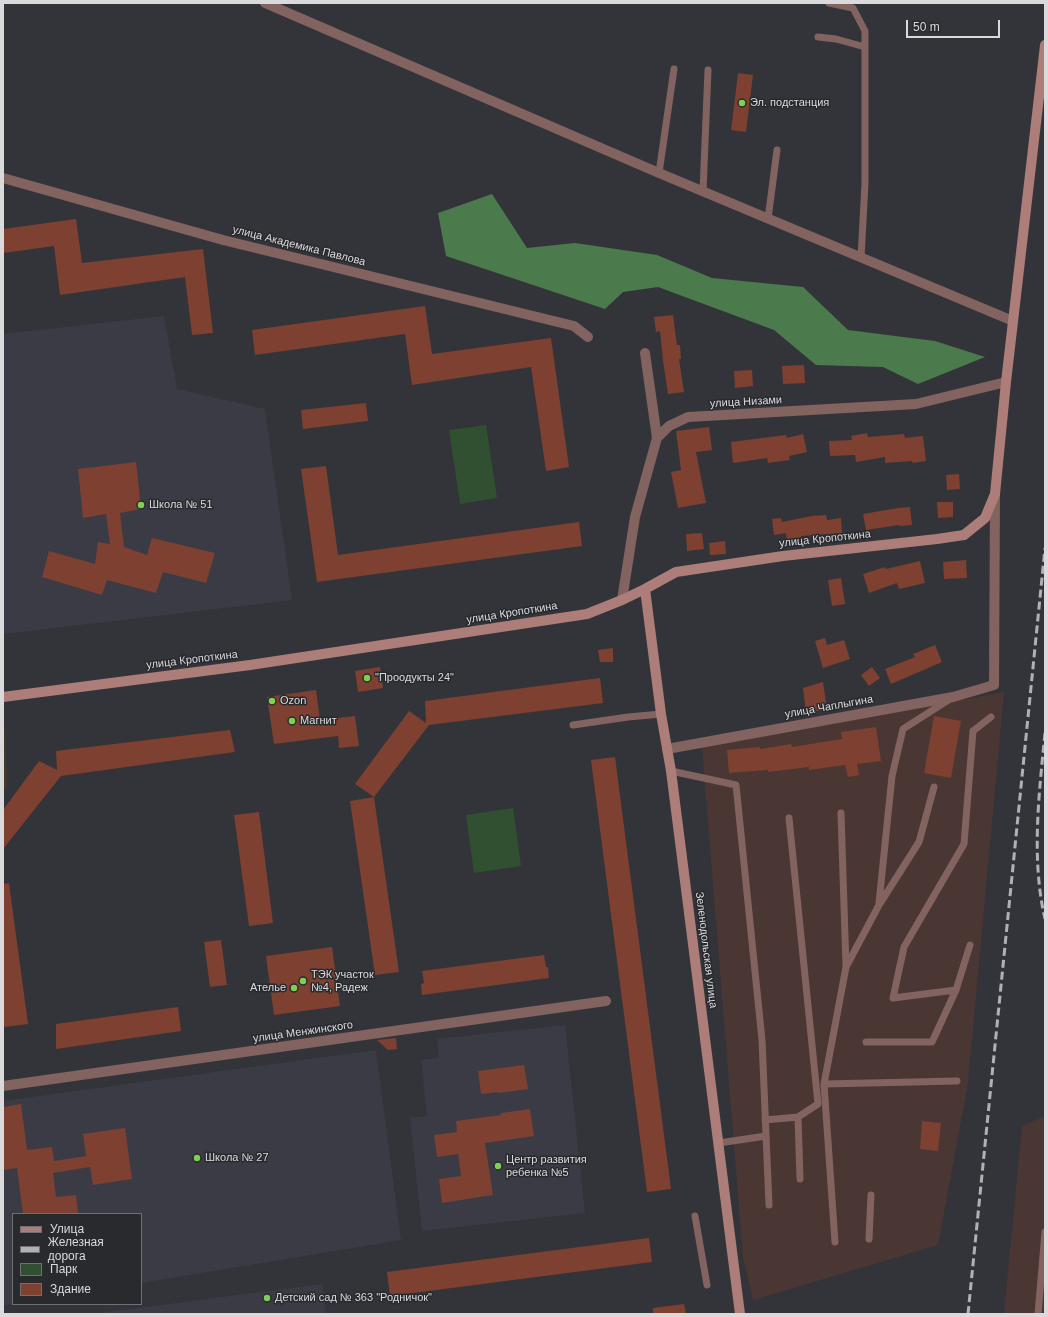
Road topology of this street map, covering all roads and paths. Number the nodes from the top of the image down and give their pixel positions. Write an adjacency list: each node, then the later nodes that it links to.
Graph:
1 (265, 3): 9 (street)
2 (829, 3): 5 (lane)
3 (818, 37): 5 (lane)
4 (1045, 44): 14 (street, улица Кропоткина)
5 (865, 47): 13 (lane)
6 (674, 68): 9 (lane)
7 (708, 70): 11 (lane)
8 (778, 150): 12 (lane)
9 (659, 173): 11 (street)
10 (3, 178): 15 (street, улица Академика Павлова)
11 (703, 191): 12 (street)
12 (768, 218): 13 (street)
13 (861, 258): 14 (street)
14 (1013, 321): 17 (street, улица Кропоткина)
15 (588, 337)
16 (645, 353): 18 (street)
17 (1006, 382): 18 (street, улица Низами); 19 (street, улица Кропоткина)
18 (657, 438): 21 (street)
19 (996, 494): 20 (street, улица Кропоткина); 23 (street, улица Чаплыгина)
20 (645, 589): 21 (street, улица Кропоткина); 24 (street, Зеленодольская улица)
21 (622, 600): 22 (street, улица Кропоткина)
22 (3, 697)
23 (953, 697): 27 (street, улица Чаплыгина); 32 (lane)
24 (661, 714): 26 (lane); 27 (street, Зеленодольская улица)
25 (991, 716): 35 (lane)
26 (573, 725)
27 (667, 749): 28 (street, Зеленодольская улица)
28 (671, 771): 42 (lane); 44 (street, Зеленодольская улица)
29 (934, 787): 32 (lane)
30 (841, 813): 34 (lane)
31 (790, 818): 41 (lane)
32 (879, 905): 34 (lane)
33 (970, 945): 35 (lane)
34 (846, 967): 39 (lane)
35 (956, 990): 37 (lane)
36 (606, 1001): 40 (street, улица Менжинского)
37 (866, 1042)
38 (957, 1081): 39 (lane)
39 (824, 1084): 51 (lane)
40 (3, 1086)
41 (798, 1117): 42 (lane); 45 (lane)
42 (765, 1120): 43 (lane)
43 (766, 1136): 44 (lane); 47 (lane)
44 (719, 1143): 53 (street, Зеленодольская улица)
45 (800, 1179)
46 (871, 1195): 50 (lane)
47 (769, 1205)
48 (695, 1216): 52 (lane)
49 (1045, 1232): 54 (lane)
50 (869, 1239)
51 (835, 1242)
52 (707, 1285)
53 (740, 1314)
54 (1038, 1314)

